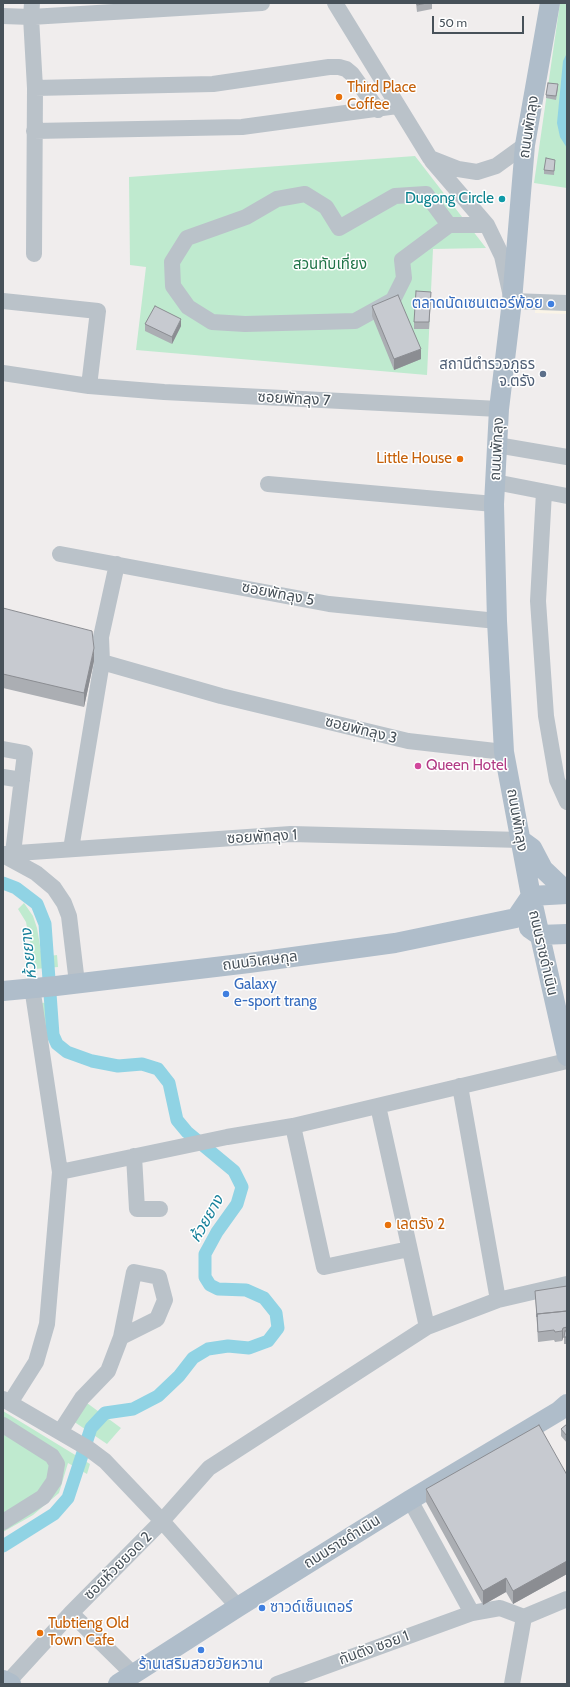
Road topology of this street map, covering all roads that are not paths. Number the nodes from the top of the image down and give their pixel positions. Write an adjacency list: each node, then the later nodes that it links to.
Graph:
1 (262, 3): 4 (street)
2 (335, 3): 7 (street)
3 (550, 3): 10 (main road, ถนนพัทลุง)
4 (31, 10): 5 (street); 6 (street)
5 (3, 16)
6 (34, 88): 8 (street); 9 (street)
7 (397, 106): 8 (street); 11 (street)
8 (378, 110): 9 (street)
9 (34, 131): 14 (street)
10 (525, 145): 11 (street); 16 (main road, ถนนพัทลุง)
11 (430, 158): 13 (street)
12 (449, 225): 12 (street); 13 (street)
13 (487, 225): 16 (street)
14 (34, 254)
15 (3, 301): 19 (street)
16 (512, 302): 17 (street); 20 (main road, ถนนพัทลุง)
17 (567, 303)
18 (3, 373): 19 (street, ซอยพัทลุง 7)
19 (89, 386): 20 (street, ซอยพัทลุง 7)
20 (499, 409): 21 (main road, ถนนพัทลุง)
21 (497, 445): 22 (street); 23 (main road, ถนนพัทลุง)
22 (567, 457)
23 (495, 482): 25 (street); 27 (main road, ถนนพัทลุง)
24 (268, 484): 27 (street)
25 (544, 492): 26 (street); 36 (street)
26 (567, 496)
27 (494, 504): 30 (main road, ถนนพัทลุง)
28 (60, 554): 29 (street, ซอยพัทลุง 5)
29 (117, 564): 30 (street, ซอยพัทลุง 5); 31 (street)
30 (497, 621): 33 (main road, ถนนพัทลุง)
31 (102, 662): 33 (street, ซอยพัทลุง 3); 39 (street)
32 (3, 749): 35 (street)
33 (504, 752): 38 (main road, ถนนพัทลุง)
34 (3, 777): 35 (street)
35 (22, 780): 37 (street)
36 (567, 802)
37 (10, 812): 40 (street)
38 (521, 840): 39 (street, ซอยพัทลุง 1); 41 (main road); 43 (main road, ถนนพัทลุง)
39 (71, 849): 40 (street, ซอยพัทลุง 1)
40 (6, 854): 47 (street)
41 (567, 889)
42 (567, 894): 43 (main road)
43 (531, 896): 44 (main road); 46 (main road, ถนนราชดำเนิน)
44 (516, 918): 46 (main road); 47 (main road, ถนนวิเศษกุล)
45 (567, 934): 46 (main road)
46 (539, 935): 50 (main road, ถนนราชดำเนิน)
47 (73, 984): 48 (main road, ถนนวิเศษกุล)
48 (32, 988): 49 (main road, ถนนวิเศษกุล); 56 (street)
49 (3, 991)
50 (567, 1056)
51 (567, 1061): 52 (street)
52 (460, 1086): 53 (street); 60 (street)
53 (378, 1106): 54 (street); 58 (street)
54 (292, 1126): 55 (street); 58 (street)
55 (134, 1156): 56 (street); 57 (street)
56 (60, 1172): 63 (street)
57 (160, 1208)
58 (409, 1249): 61 (street)
59 (567, 1284): 60 (street, ซอยห้วยยอด 2)
60 (498, 1300): 61 (street, ซอยห้วยยอด 2)
61 (427, 1327): 68 (street, ซอยห้วยยอด 2)
62 (121, 1337): 66 (street)
63 (7, 1401): 66 (street)
64 (567, 1404): 67 (main road, ถนนราชดำเนิน)
65 (3, 1425): 69 (street)
66 (65, 1436): 68 (street)
67 (410, 1500): 71 (main road, ถนนราชดำเนิน); 73 (street)
68 (162, 1521): 71 (street); 72 (street, ซอยห้วยยอด 2)
69 (3, 1522)
70 (567, 1599): 74 (street)
71 (238, 1607): 75 (main road, ถนนราชดำเนิน)
72 (72, 1613): 75 (street); 76 (street, ซอยห้วยยอด 2)
73 (472, 1613): 74 (street, กันตัง ซอย 1); 77 (street, กันตัง ซอย 1)
74 (524, 1618): 78 (street)
75 (126, 1679)
76 (8, 1683)
77 (277, 1684)
78 (512, 1684)

